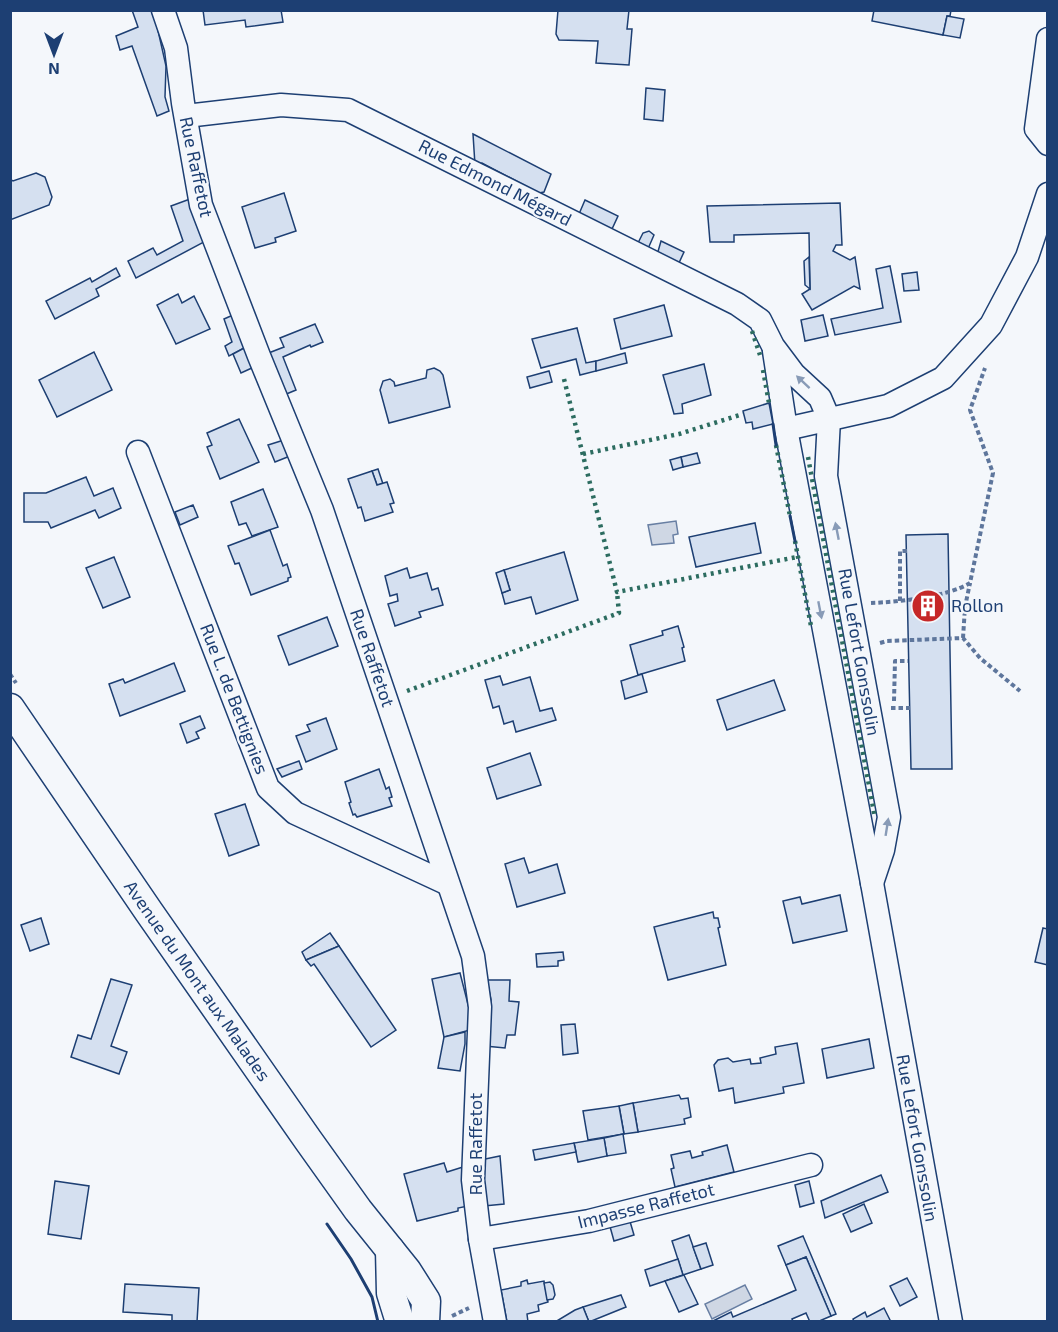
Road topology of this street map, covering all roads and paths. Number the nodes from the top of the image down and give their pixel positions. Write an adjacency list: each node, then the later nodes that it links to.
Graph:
1 (163, 10): 3 (street, Rue Raffetot)
2 (1047, 39): 4 (street)
3 (186, 116): 6 (street, Rue Edmond Mégard); 22 (street, Rue Raffetot)
4 (1047, 144)
5 (1047, 194): 8 (street)
6 (773, 346): 8 (street, Rue Edmond Mégard, one-way to 6); 9 (street, Rue Edmond Mégard)
7 (986, 367): 12 (path)
8 (829, 419): 9 (street); 14 (street, Rue Lefort Gonssolin, one-way to 8)
9 (786, 429): 21 (street, Rue Lefort Gonssolin, one-way to 21)
10 (138, 452): 22 (street, Rue L. de Bettignies)
11 (907, 551): 13 (path)
12 (970, 584): 13 (path); 15 (path)
13 (900, 601): 14 (path)
14 (850, 603): 16 (street, Rue Lefort Gonssolin)
15 (963, 638): 16 (path); 18 (path)
16 (858, 650): 21 (street, Rue Lefort Gonssolin, one-way to 16)
17 (908, 661): 20 (path)
18 (1020, 691)
19 (10, 708): 25 (street, Avenue du Mont aux Malades)
20 (894, 708)
21 (872, 883): 29 (street, Rue Lefort Gonssolin)
22 (448, 884): 24 (street, Rue Raffetot)
23 (811, 1165): 24 (street, Impasse Raffetot)
24 (480, 1239): 28 (street, Rue Raffetot)
25 (390, 1250): 26 (street, Avenue du Mont aux Malades); 27 (street)
26 (430, 1315)
27 (400, 1322)
28 (495, 1322)
29 (951, 1322)

